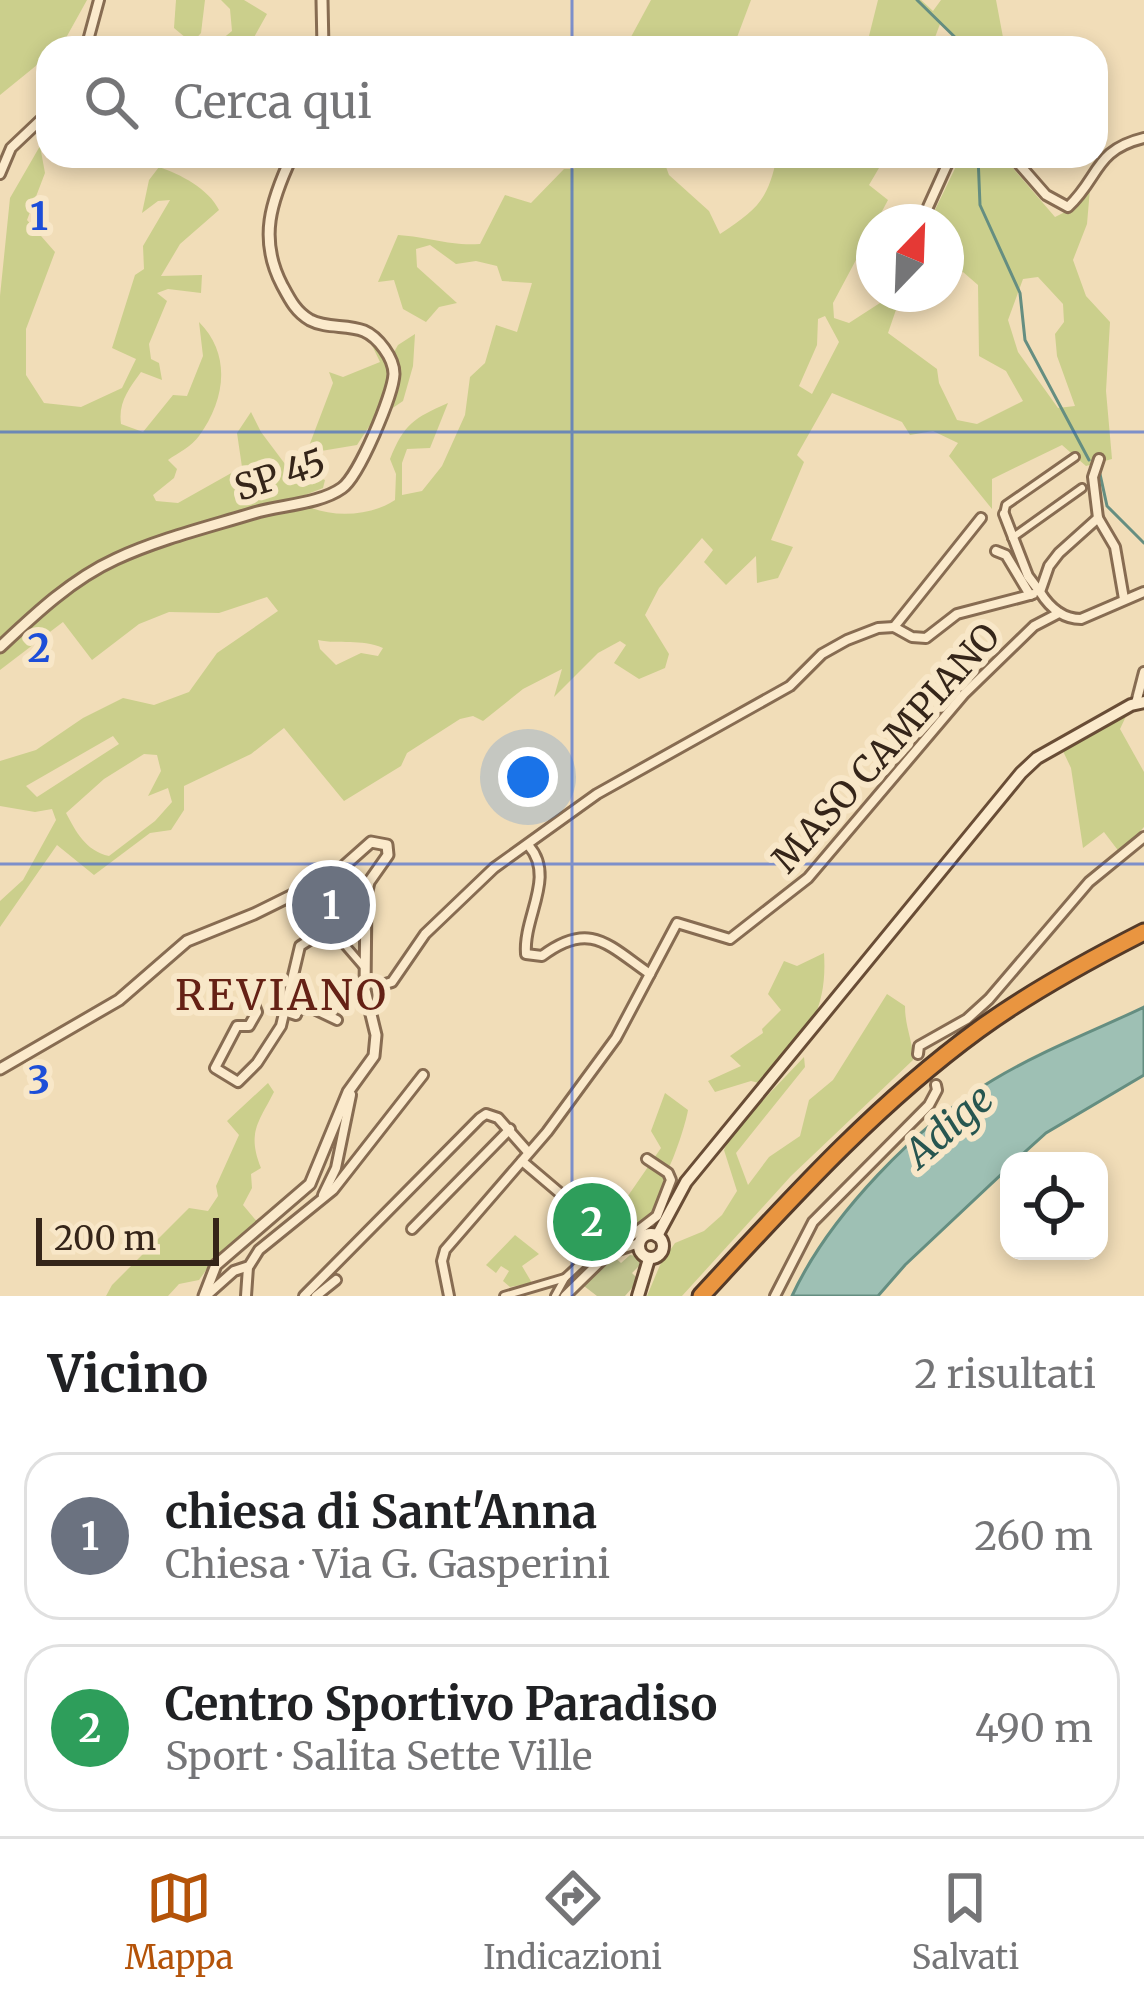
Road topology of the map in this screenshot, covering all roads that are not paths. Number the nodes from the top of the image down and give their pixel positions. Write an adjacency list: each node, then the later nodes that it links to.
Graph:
1 (99, 0): 3 (street)
2 (322, 0): 4 (street)
3 (89, 36)
4 (323, 36)
5 (36, 124): 12 (street)
6 (1144, 139): 7 (street)
7 (1108, 154)
8 (288, 168): 27 (street, SP 45)
9 (946, 168): 13 (street)
10 (1022, 168): 11 (street)
11 (1095, 168)
12 (0, 174)
13 (929, 204)
14 (1075, 458): 17 (street)
15 (1099, 459): 19 (street)
16 (1082, 488): 20 (street)
17 (1004, 514): 20 (street)
18 (981, 518): 26 (street)
19 (1098, 518): 23 (street); 24 (street)
20 (1012, 538): 23 (street)
21 (997, 551): 23 (street)
22 (1144, 592): 24 (street)
23 (1035, 593): 25 (street); 26 (street)
24 (1124, 599): 25 (street)
25 (1059, 613): 37 (street, MASO CAMPIANO)
26 (894, 627): 31 (street)
27 (0, 646)
28 (1144, 671): 29 (street)
29 (1140, 702): 55 (main road)
30 (1144, 837): 41 (street)
31 (529, 846): 36 (street); 37 (street)
32 (319, 910): 34 (street)
33 (365, 916): 34 (street); 36 (street); 42 (street)
34 (328, 927): 36 (street); 39 (street)
35 (1144, 937): 71 (highway); 72 (highway)
36 (365, 974): 45 (street)
37 (650, 974): 49 (street, MASO CAMPIANO)
38 (252, 999): 39 (street)
39 (284, 1011): 40 (street)
40 (338, 1020)
41 (918, 1054)
42 (0, 1069)
43 (423, 1075): 51 (street)
44 (936, 1085): 73 (street)
45 (352, 1087): 51 (street); 62 (street)
46 (491, 1114): 47 (street); 48 (street); 64 (street)
47 (510, 1129): 49 (street); 54 (street)
48 (439, 1154)
49 (525, 1157): 52 (street); 66 (street, MASO CAMPIANO)
50 (647, 1159): 57 (street)
51 (322, 1196): 59 (street)
52 (568, 1200)
53 (629, 1218): 60 (street)
54 (412, 1229)
55 (657, 1235): 56 (main road); 58 (main road)
56 (639, 1243): 57 (street); 58 (main road)
57 (609, 1252): 69 (street)
58 (649, 1258): 70 (main road)
59 (249, 1266): 62 (street); 63 (street)
60 (565, 1278): 67 (street); 68 (street)
61 (336, 1280): 65 (street)
62 (205, 1296)
63 (246, 1296)
64 (304, 1296)
65 (316, 1296)
66 (449, 1296)
67 (504, 1296)
68 (555, 1296)
69 (565, 1296)
70 (638, 1296)
71 (701, 1296)
72 (711, 1296)
73 (775, 1296)

